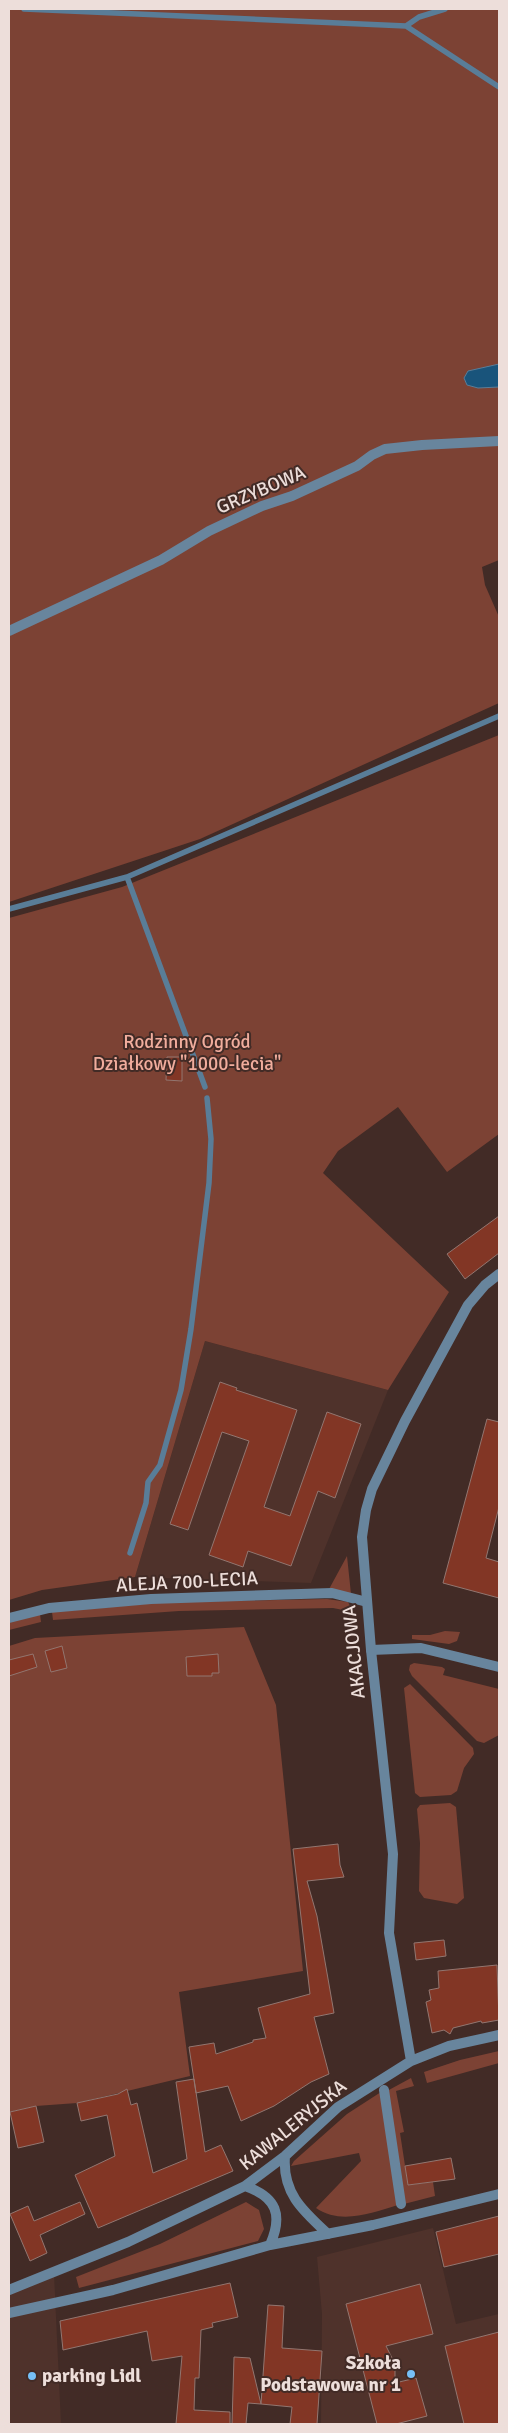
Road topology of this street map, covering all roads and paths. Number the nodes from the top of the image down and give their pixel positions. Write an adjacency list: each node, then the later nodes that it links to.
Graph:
1 (499, 441): 2 (street, GRZYBOWA)
2 (9, 630)
3 (499, 1274): 4 (street, AKACJOWA)
4 (366, 1602): 5 (street, ALEJA 700-LECIA); 6 (street, AKACJOWA)
5 (9, 1618)
6 (371, 1650): 7 (street); 9 (street, AKACJOWA)
7 (499, 1667)
8 (499, 2036): 9 (street, KAWALERYJSKA)
9 (411, 2061): 11 (street, KAWALERYJSKA)
10 (384, 2090): 14 (street)
11 (285, 2156): 12 (street, KAWALERYJSKA); 15 (street)
12 (246, 2186): 16 (street); 17 (street, KAWALERYJSKA)
13 (499, 2194): 15 (street)
14 (401, 2204)
15 (328, 2234): 16 (street)
16 (270, 2245): 18 (street)
17 (9, 2290)
18 (9, 2313)

